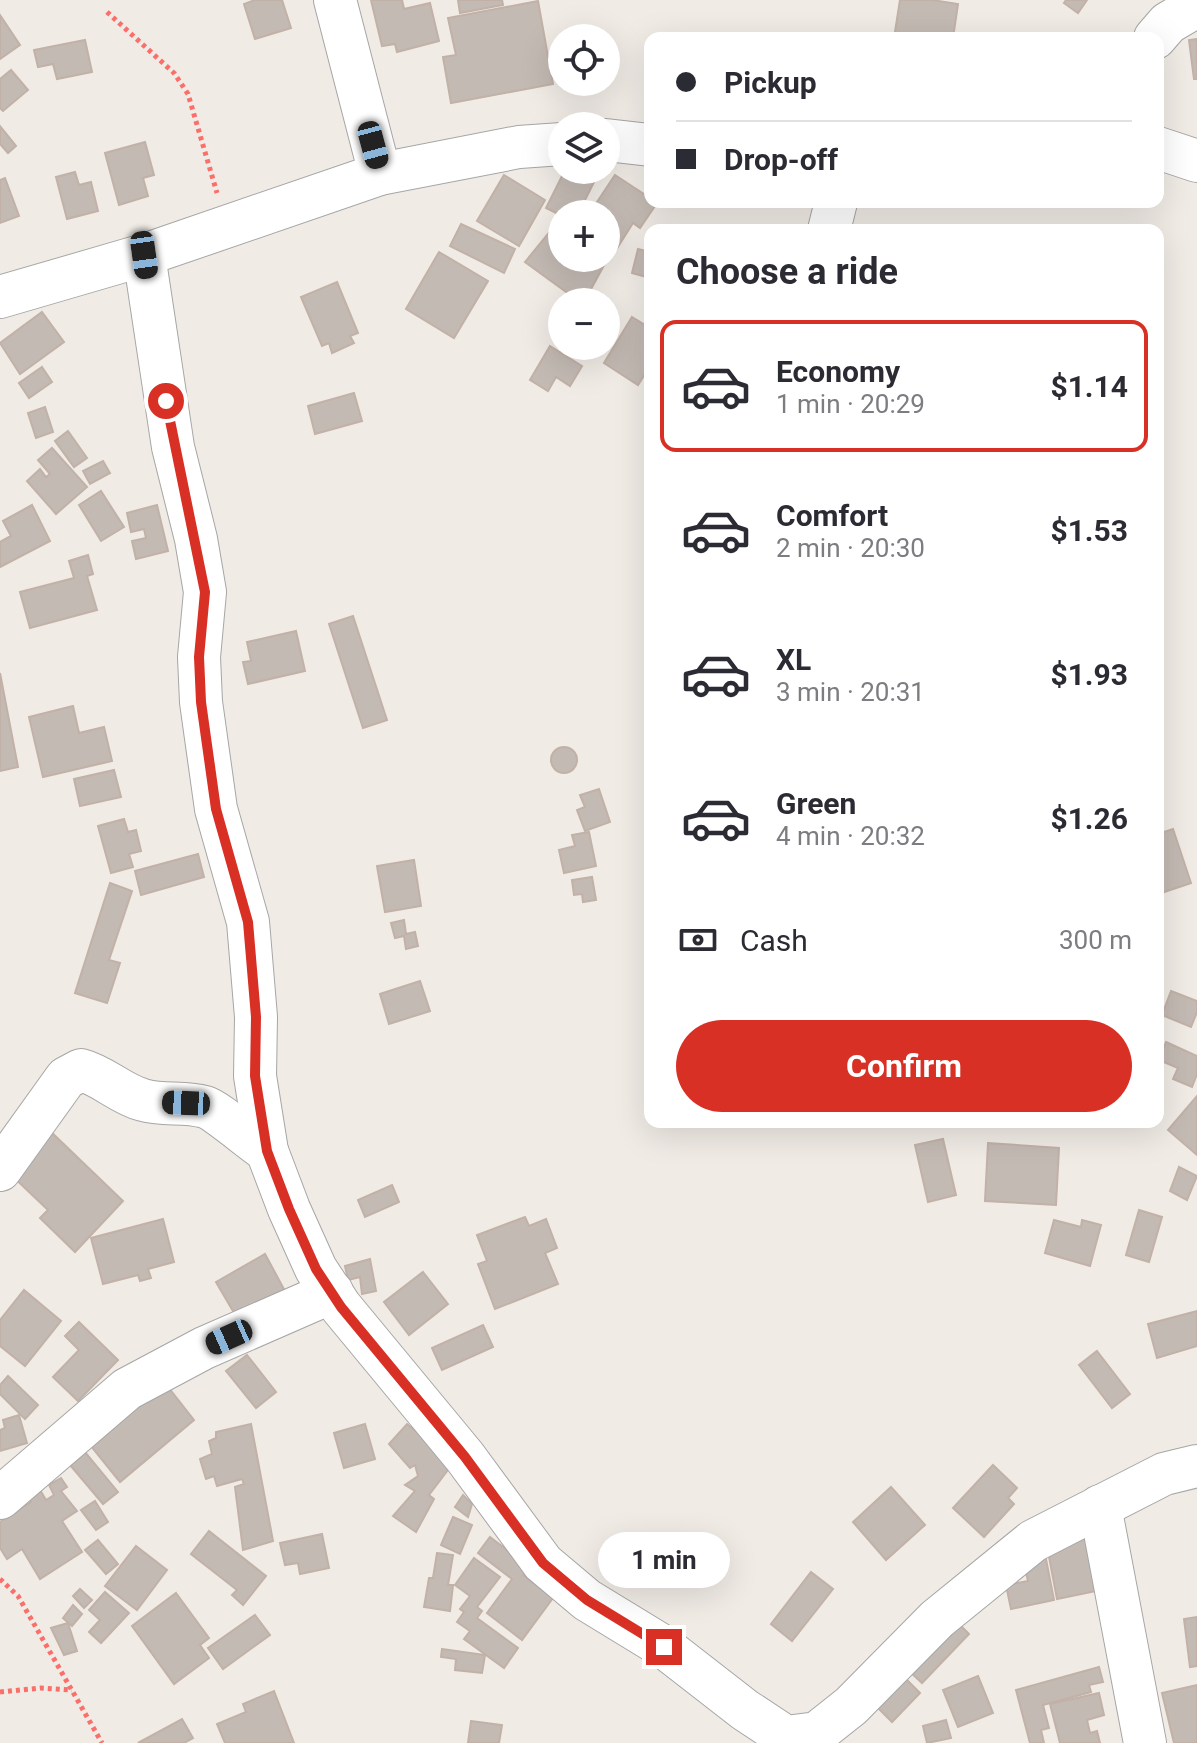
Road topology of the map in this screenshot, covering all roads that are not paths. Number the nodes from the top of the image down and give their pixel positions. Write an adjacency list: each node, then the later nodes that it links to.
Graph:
1 (335, 0): 9 (street)
2 (1197, 6): 3 (street)
3 (1160, 32)
4 (620, 142): 5 (street)
5 (644, 144)
6 (548, 145): 9 (street)
7 (1164, 150): 8 (street)
8 (1197, 161)
9 (380, 174): 10 (street)
10 (144, 255): 11 (street); 12 (street)
11 (0, 297)
12 (267, 1151): 13 (street); 14 (street)
13 (0, 1170)
14 (332, 1292): 16 (street); 17 (street)
15 (1197, 1466): 17 (street)
16 (0, 1498)
17 (1100, 1506): 18 (street)
18 (1145, 1743)

